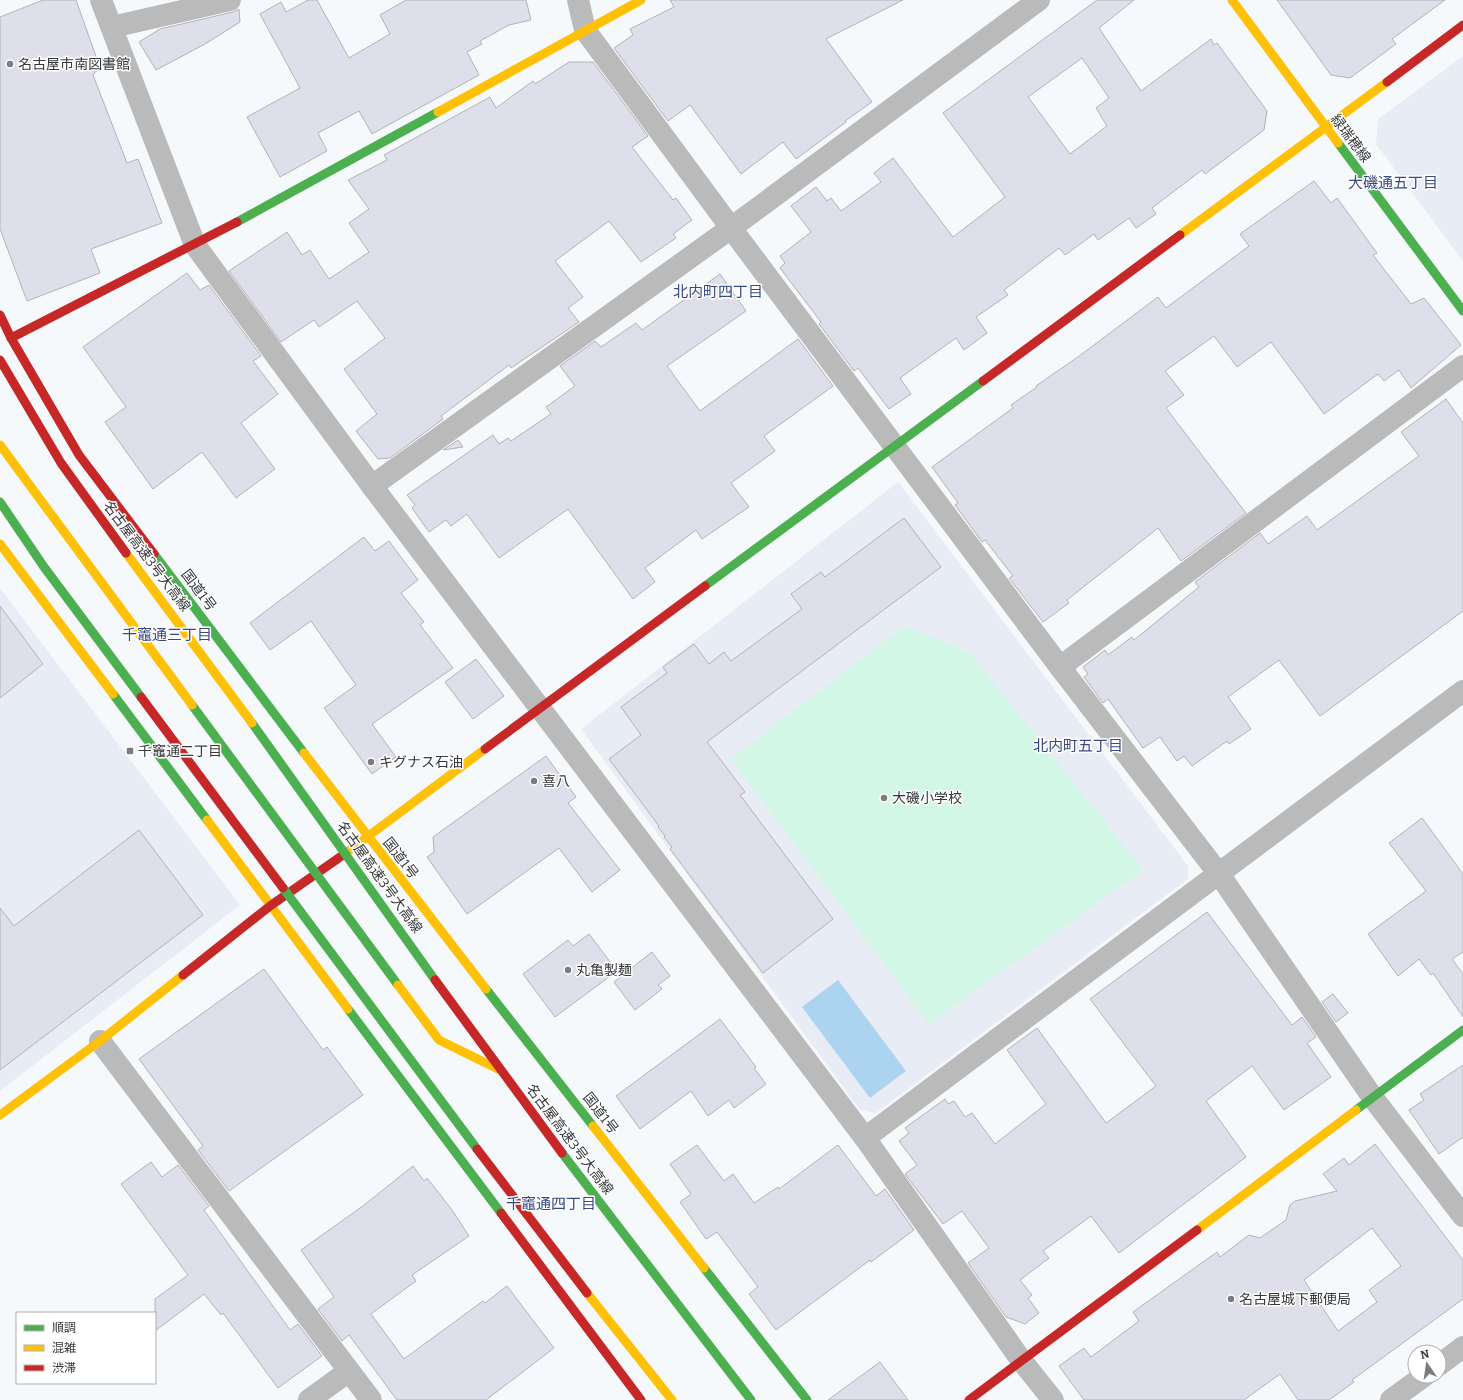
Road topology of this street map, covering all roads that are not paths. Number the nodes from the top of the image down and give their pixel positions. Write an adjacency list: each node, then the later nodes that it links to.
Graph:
1 (101, 0): 8 (street)
2 (230, 0): 8 (street)
3 (578, 0): 9 (street)
4 (641, 0): 9 (main road)
5 (1039, 0): 11 (street)
6 (1232, 0): 10 (main road, 緑瑞穂線)
7 (1463, 25): 10 (main road)
8 (112, 27): 12 (street)
9 (585, 30): 11 (street); 12 (main road)
10 (1325, 127): 13 (main road, 緑瑞穂線); 19 (main road)
11 (731, 228): 19 (street); 20 (street)
12 (195, 245): 15 (main road); 20 (street)
13 (1463, 311)
14 (0, 315): 15 (main road, 国道1号)
15 (11, 338): 26 (main road, 国道1号)
16 (0, 360): 31 (main road, 名古屋高速3号大高線, bridge)
17 (1463, 366): 23 (street)
18 (0, 445): 31 (main road, bridge)
19 (895, 447): 23 (street); 25 (main road)
20 (372, 486): 25 (street)
21 (0, 502): 44 (main road, bridge)
22 (0, 544): 28 (main road)
23 (1060, 667): 27 (street)
24 (1463, 691): 27 (street)
25 (541, 706): 26 (main road); 34 (street)
26 (368, 838): 28 (main road); 46 (main road, 国道1号)
27 (1219, 874): 32 (street); 34 (street)
28 (270, 906): 30 (main road); 43 (main road)
29 (1463, 1030): 32 (main road)
30 (100, 1041): 33 (main road); 39 (street)
31 (500, 1070): 45 (main road, 名古屋高速3号大高線, bridge)
32 (1373, 1098): 35 (street); 38 (main road)
33 (0, 1115)
34 (865, 1138): 38 (street)
35 (1463, 1216)
36 (1463, 1347): 37 (street)
37 (1447, 1359)
38 (1021, 1360): 47 (main road); 48 (street)
39 (349, 1371): 41 (street); 42 (street)
40 (1413, 1384): 49 (street)
41 (309, 1400)
42 (371, 1400)
43 (641, 1400)
44 (672, 1400)
45 (751, 1400)
46 (807, 1400)
47 (969, 1400)
48 (1053, 1400)
49 (1391, 1400)

